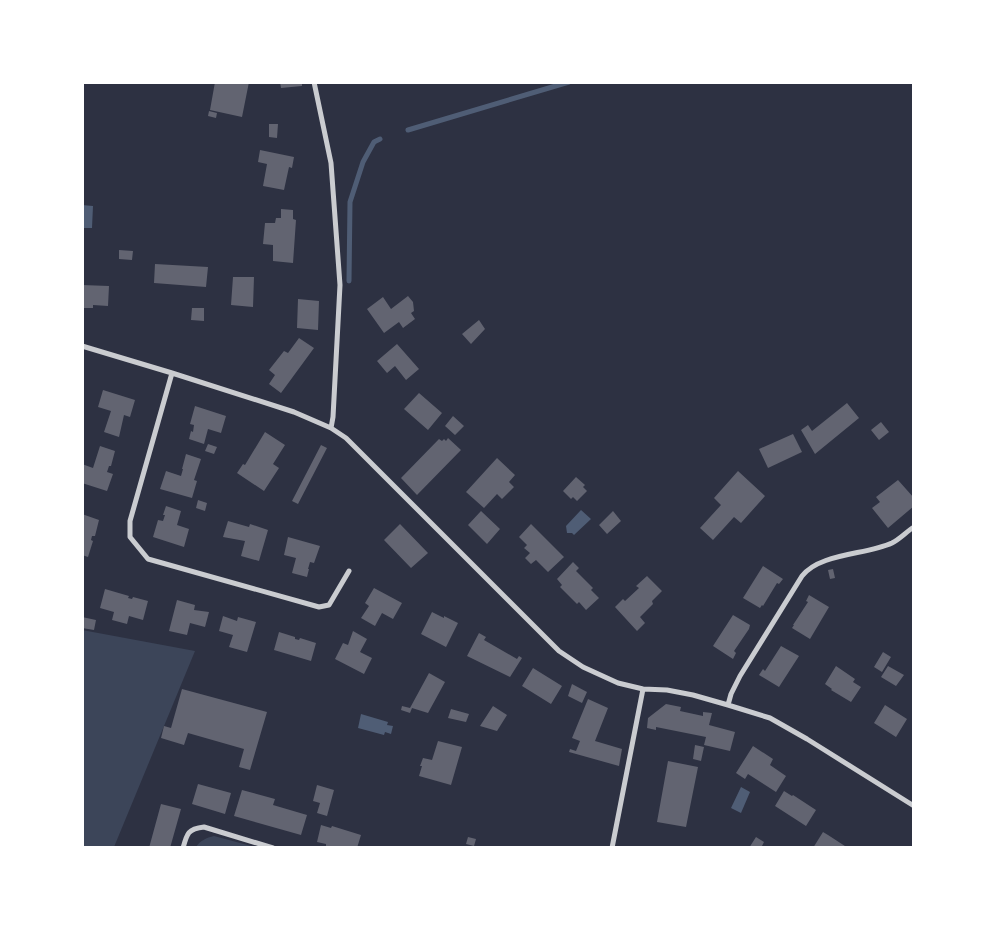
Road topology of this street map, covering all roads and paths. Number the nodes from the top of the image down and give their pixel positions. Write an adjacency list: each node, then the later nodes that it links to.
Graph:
1 (314, 82): 4 (street)
2 (82, 346): 3 (street)
3 (172, 373): 4 (street); 6 (street)
4 (331, 428): 7 (street)
5 (914, 527): 8 (street)
6 (349, 571)
7 (643, 689): 8 (street); 12 (street)
8 (728, 705): 9 (street)
9 (914, 806)
10 (182, 848): 11 (street)
11 (274, 848)
12 (612, 848)

